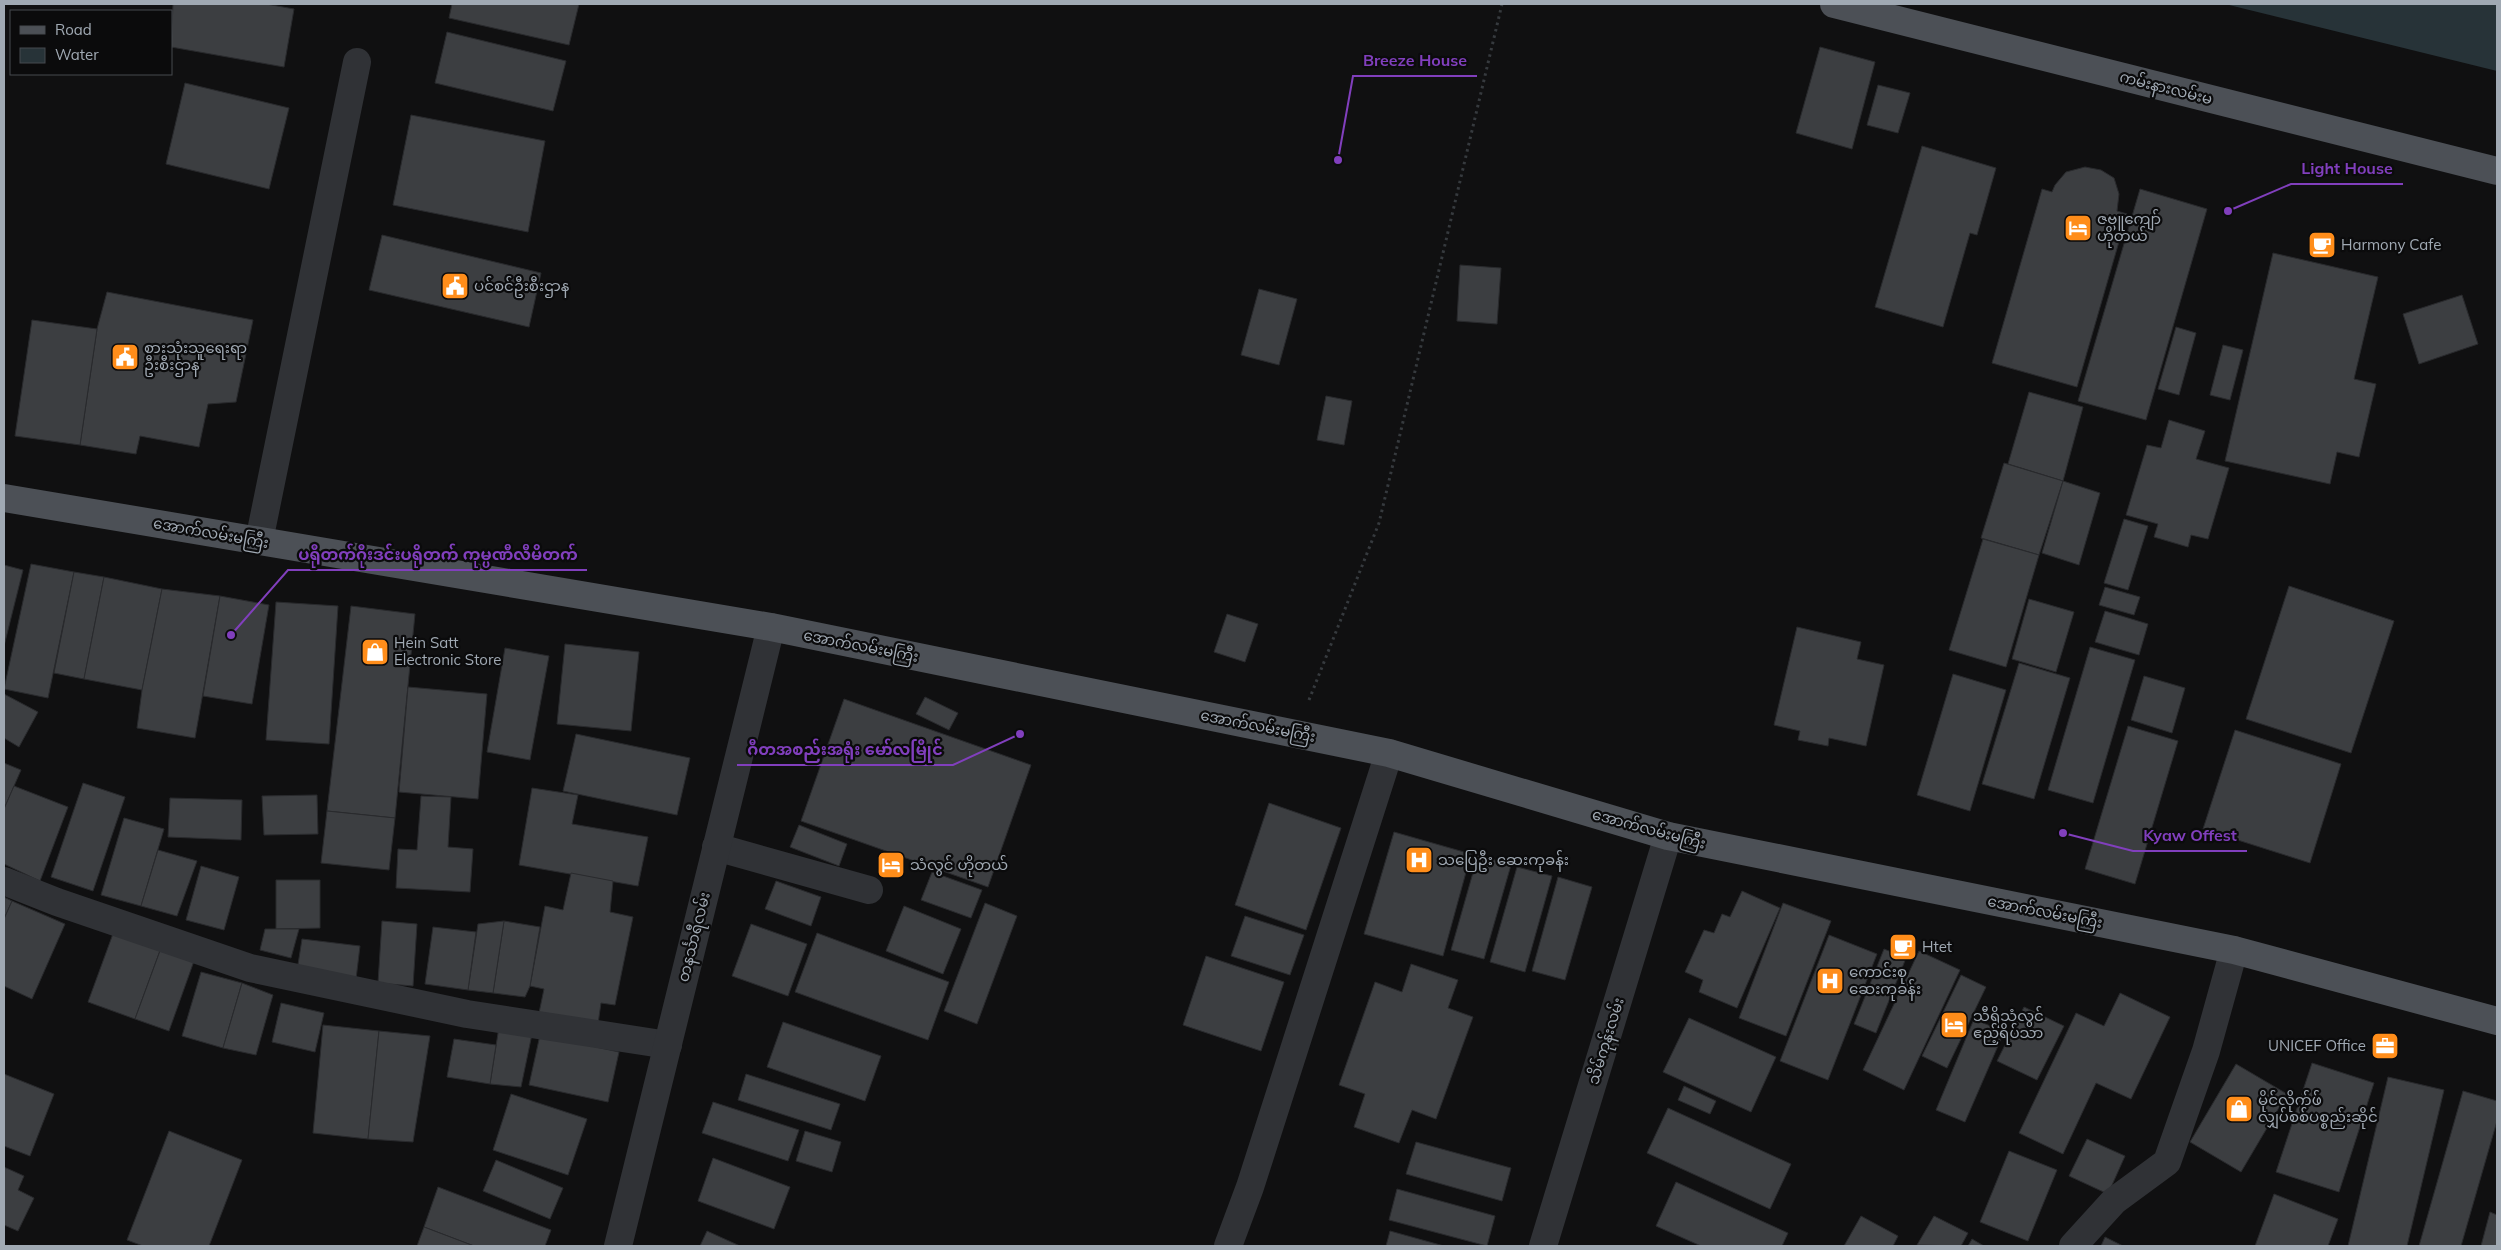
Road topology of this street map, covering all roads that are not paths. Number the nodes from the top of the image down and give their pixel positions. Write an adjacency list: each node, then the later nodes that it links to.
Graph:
1 (1834, 4): 3 (main road, ကမ်းနားလမ်းမ)
2 (357, 62): 5 (street)
3 (2497, 171)
4 (4, 498): 5 (main road, အောက်လမ်းမကြီး)
5 (259, 541): 6 (main road, အောက်လမ်းမကြီး)
6 (771, 627): 7 (main road, အောက်လမ်းမကြီး); 9 (street, တနင်္သာရီလမ်း)
7 (1389, 753): 8 (main road, အောက်လမ်းမကြီး); 16 (street)
8 (1668, 836): 12 (main road, အောက်လမ်းမကြီး); 17 (street, သိမ်ကုန်းလမ်း)
9 (716, 847): 11 (street); 14 (street, တနင်္သာရီလမ်း)
10 (4, 881): 14 (street)
11 (869, 890)
12 (2234, 950): 13 (main road, အောက်လမ်းမကြီး); 18 (street)
13 (2497, 1021)
14 (668, 1045): 15 (street, တနင်္သာရီလမ်း)
15 (618, 1246)
16 (1228, 1246)
17 (1544, 1246)
18 (2073, 1246)

